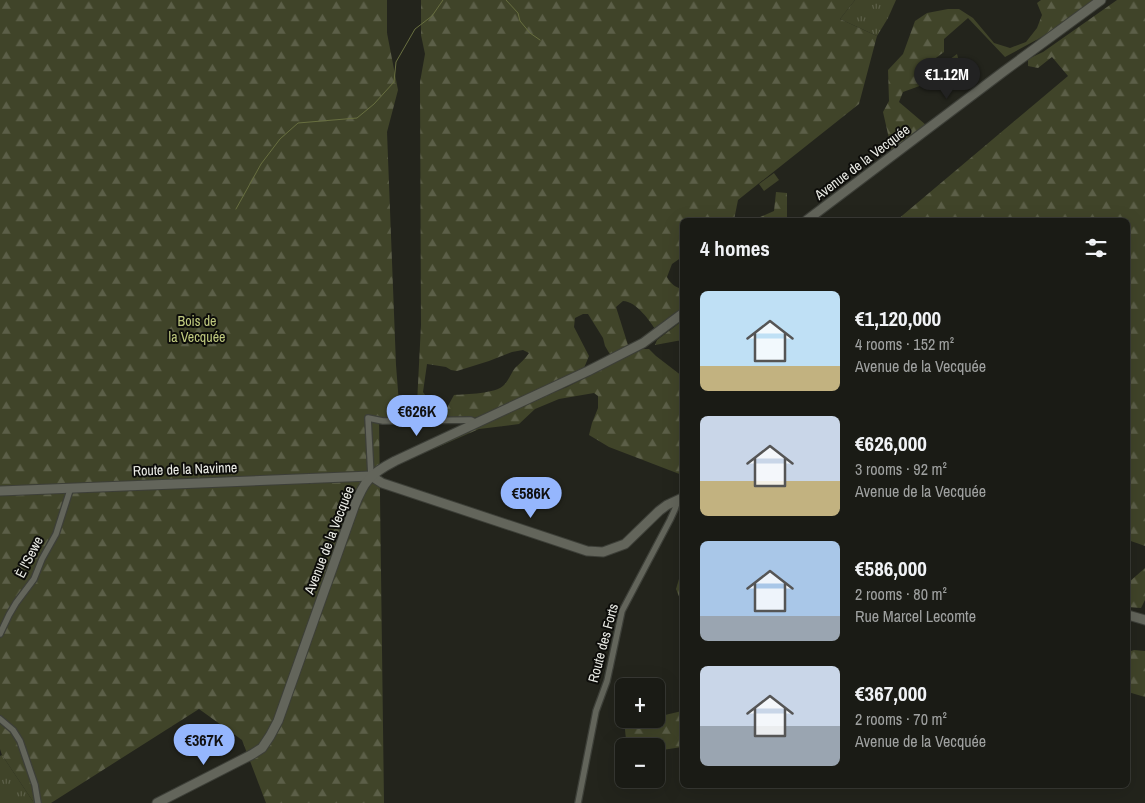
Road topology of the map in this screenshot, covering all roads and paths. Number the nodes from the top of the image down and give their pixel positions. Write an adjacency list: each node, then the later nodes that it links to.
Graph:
1 (1101, 0): 2 (main road, Avenue de la Vecquée)
2 (810, 218)
3 (680, 315): 4 (main road, Avenue de la Vecquée)
4 (477, 423): 5 (main road, Avenue de la Vecquée); 5 (street)
5 (371, 476): 6 (main road, Route de la Navinne); 8 (main road); 14 (main road, Avenue de la Vecquée)
6 (71, 487): 7 (main road, Route de la Navinne); 11 (street, È l'Sewe)
7 (0, 491)
8 (680, 499): 15 (street, Route des Forts)
9 (1130, 616): 10 (main road)
10 (1145, 620)
11 (0, 634)
12 (0, 718): 13 (street)
13 (38, 803)
14 (157, 803)
15 (578, 803)

